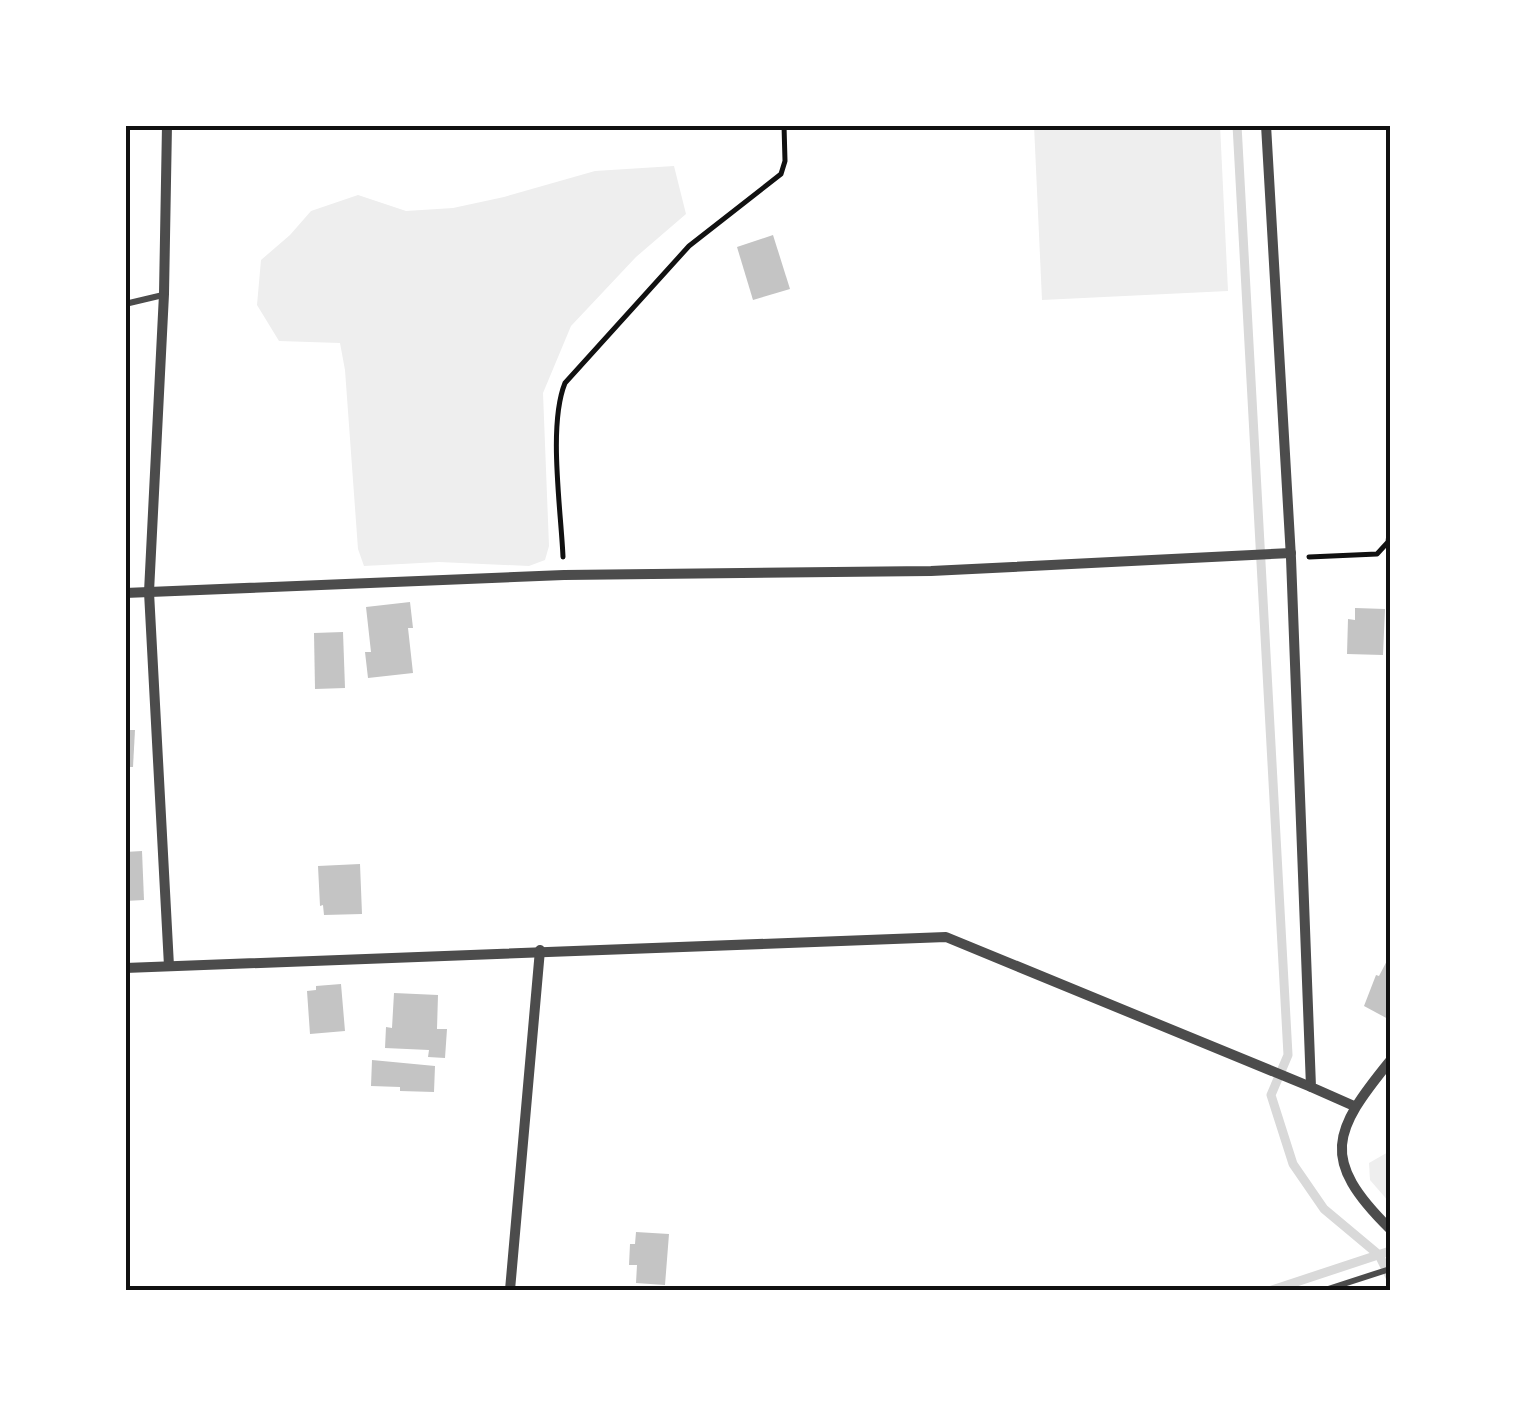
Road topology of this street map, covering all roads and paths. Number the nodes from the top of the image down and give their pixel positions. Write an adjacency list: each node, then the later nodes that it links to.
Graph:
1 (168, 125): 4 (street)
2 (784, 125): 8 (path)
3 (1266, 125): 7 (street)
4 (164, 294): 5 (lane); 9 (street)
5 (125, 304)
6 (1390, 525): 7 (path)
7 (1291, 556): 8 (street); 15 (street)
8 (564, 575): 9 (street)
9 (149, 592): 10 (street); 12 (street)
10 (125, 593)
11 (540, 950): 12 (street); 15 (street); 19 (street)
12 (168, 966): 13 (street)
13 (125, 968)
14 (1390, 1060): 16 (street)
15 (1311, 1086): 16 (street)
16 (1354, 1106): 17 (street)
17 (1390, 1229)
18 (1390, 1269): 20 (lane)
19 (510, 1290)
20 (1325, 1290)

